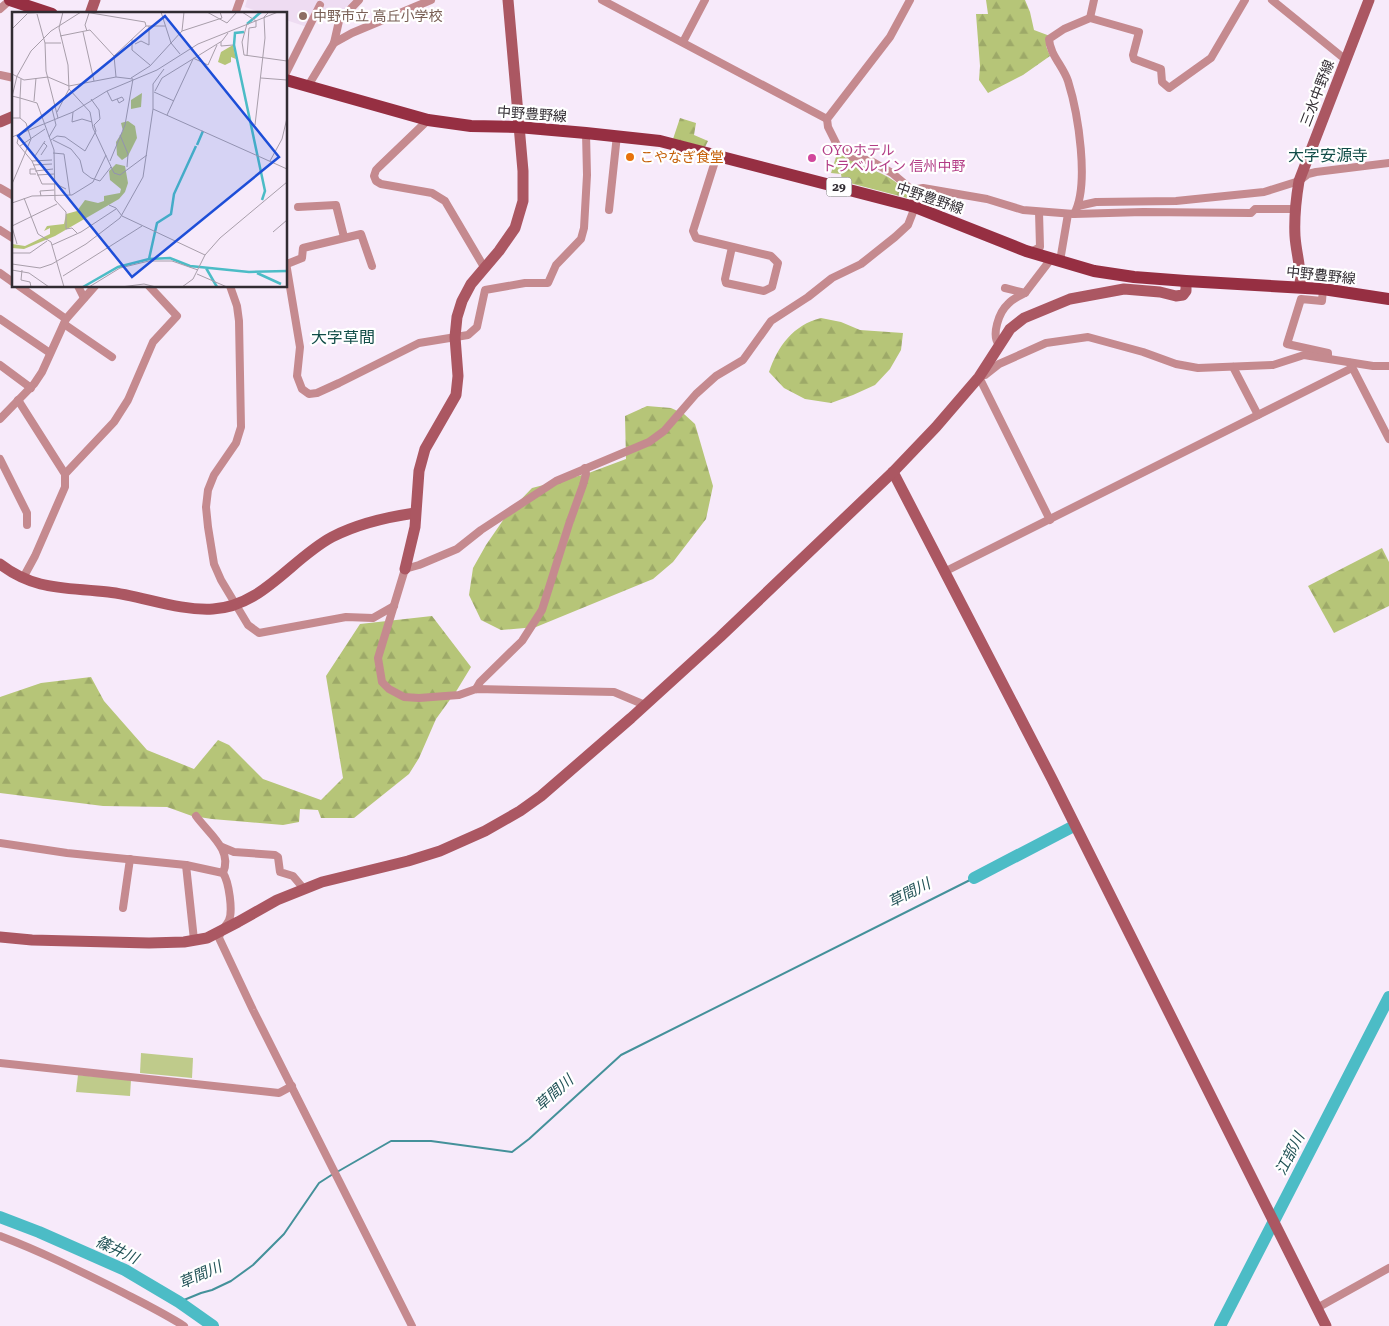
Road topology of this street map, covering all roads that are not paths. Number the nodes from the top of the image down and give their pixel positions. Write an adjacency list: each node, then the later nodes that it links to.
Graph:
1 (10, 0): 14 (main road); 16 (street)
2 (95, 0): 18 (street)
3 (240, 0): 19 (street)
4 (359, 0): 22 (street)
5 (431, 0): 22 (street)
6 (508, 0): 31 (street)
7 (602, 0): 21 (street)
8 (705, 0): 21 (street)
9 (910, 0): 28 (street)
10 (1094, 0): 20 (street)
11 (1245, 0): 20 (street)
12 (1272, 0): 23 (street)
13 (1369, 0): 23 (street, 三水中野線)
14 (31, 3): 17 (main road)
15 (320, 5): 24 (street)
16 (0, 9)
17 (48, 12)
18 (91, 12)
19 (236, 12)
20 (1090, 18): 40 (street)
21 (683, 42): 28 (street)
22 (334, 43): 26 (street)
23 (1346, 60): 36 (street, 三水中野線)
24 (288, 69)
25 (288, 81): 26 (main road, 中野豊野線 / 29)
26 (308, 86): 29 (main road, 中野豊野線 / 29)
27 (12, 117): 30 (street)
28 (827, 119): 38 (street)
29 (428, 120): 31 (main road, 中野豊野線 / 29); 55 (street)
30 (0, 122)
31 (518, 127): 32 (main road, 中野豊野線 / 29); 55 (street)
32 (586, 133): 33 (main road, 中野豊野線 / 29); 73 (street)
33 (617, 136): 34 (main road, 中野豊野線 / 29); 43 (street)
34 (717, 155): 42 (main road, 中野豊野線 / 29); 50 (street)
35 (1389, 163): 36 (street)
36 (1299, 181): 40 (street); 44 (street, 三水中野線)
37 (0, 188): 39 (street)
38 (912, 190): 42 (street); 45 (street)
39 (12, 193)
40 (1078, 206): 46 (street)
41 (298, 207): 48 (street)
42 (915, 207): 51 (main road, 中野豊野線 / 29); 89 (street)
43 (609, 210)
44 (1295, 210): 46 (street); 60 (street, 三水中野線)
45 (1039, 212): 46 (street); 51 (street)
46 (1071, 214): 52 (street)
47 (0, 230): 49 (street)
48 (344, 237): 53 (street); 54 (street)
49 (12, 238)
50 (732, 247): 50 (street)
51 (1030, 252): 52 (main road, 中野豊野線 / 29)
52 (1055, 260): 58 (main road, 中野豊野線 / 29); 68 (street)
53 (288, 264)
54 (372, 266)
55 (484, 267): 73 (street)
56 (288, 270): 73 (street)
57 (0, 273): 59 (street)
58 (1186, 281): 60 (main road, 中野豊野線 / 29); 74 (street)
59 (12, 282)
60 (1300, 287): 67 (main road, 中野豊野線 / 29)
61 (22, 288): 72 (street)
62 (79, 288): 69 (street)
63 (93, 288): 69 (street)
64 (151, 288): 91 (street)
65 (231, 288): 99 (street)
66 (1005, 288): 68 (street)
67 (1322, 289): 70 (main road, 中野豊野線 / 29); 77 (street)
68 (1024, 293): 74 (street)
69 (84, 298): 72 (street)
70 (1389, 299)
71 (0, 319): 75 (street)
72 (65, 321): 75 (street); 76 (street)
73 (455, 337): 92 (street)
74 (999, 345): 82 (street)
75 (50, 353): 83 (street)
76 (112, 357)
77 (1328, 358): 79 (street); 81 (street)
78 (0, 365): 83 (street)
79 (1351, 365): 80 (street); 86 (street); 87 (street)
80 (1389, 366)
81 (1233, 367): 82 (street); 86 (street)
82 (979, 377): 90 (street); 93 (street)
83 (31, 388): 84 (street)
84 (18, 400): 85 (street); 91 (street)
85 (2, 413)
86 (1258, 415): 93 (street)
87 (1389, 440)
88 (0, 460): 94 (street)
89 (585, 468): 96 (street); 101 (street)
90 (893, 472): 97 (street); 102 (street)
91 (65, 474): 98 (street)
92 (415, 513): 96 (street); 99 (street)
93 (1050, 520): 97 (street)
94 (27, 525)
95 (0, 564): 98 (street)
96 (405, 569): 100 (street)
97 (946, 571): 118 (street)
98 (23, 578): 99 (street)
99 (235, 604): 100 (street)
100 (394, 606): 101 (street)
101 (476, 689): 102 (street)
102 (646, 705): 109 (street)
103 (196, 816): 105 (street)
104 (0, 843): 106 (street)
105 (222, 847): 108 (street); 109 (street)
106 (130, 859): 107 (street); 110 (street)
107 (186, 865): 108 (street); 113 (street)
108 (223, 873): 111 (street)
109 (304, 889): 111 (street)
110 (123, 908)
111 (220, 932): 113 (street); 115 (street)
112 (0, 937): 113 (street)
113 (194, 940)
114 (0, 1063): 115 (street)
115 (292, 1086): 120 (street)
116 (0, 1236): 119 (street)
117 (1389, 1268): 118 (street)
118 (1317, 1308): 121 (street)
119 (184, 1326)
120 (412, 1326)
121 (1326, 1326)

